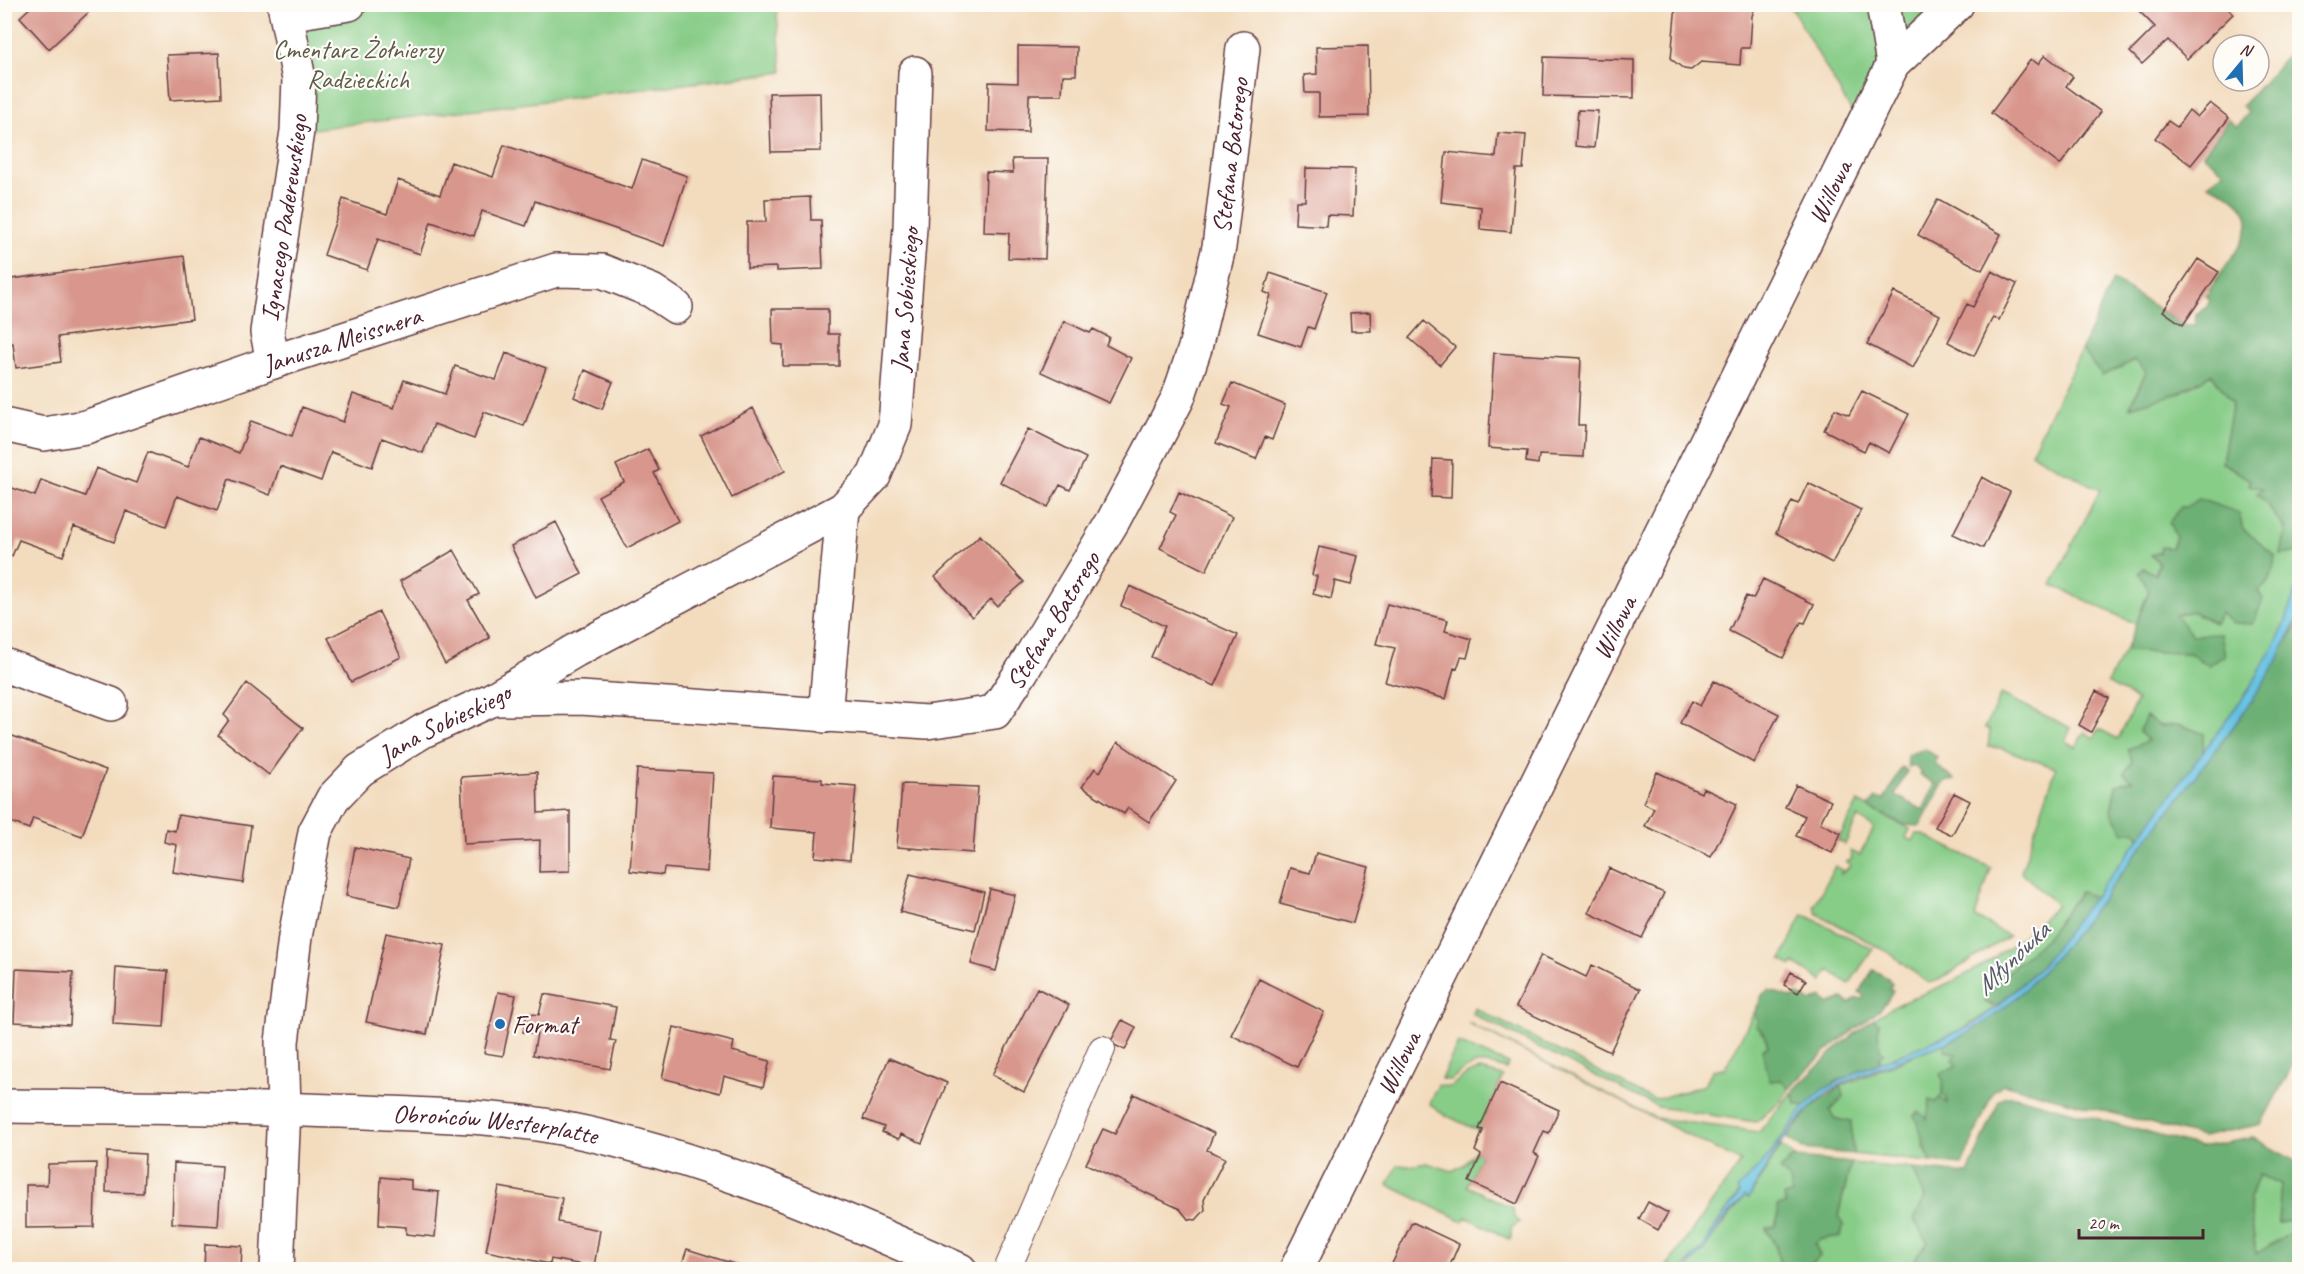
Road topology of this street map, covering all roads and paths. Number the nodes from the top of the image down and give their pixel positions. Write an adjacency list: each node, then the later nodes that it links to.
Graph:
1 (350, 4): 4 (street)
2 (1883, 4): 6 (street)
3 (1957, 4): 6 (street, Willowa)
4 (286, 9): 9 (street, Ignacego Paderewskiego)
5 (1243, 48): 15 (street, Stefana Batorego)
6 (1893, 64): 22 (street, Willowa)
7 (915, 73): 11 (street, Jana Sobieskiego)
8 (676, 307): 9 (street, Janusza Meissnera)
9 (273, 362): 10 (street, Janusza Meissnera)
10 (4, 425)
11 (843, 509): 13 (street, Jana Sobieskiego); 15 (street)
12 (4, 665): 14 (street)
13 (491, 699): 15 (street, Stefana Batorego); 18 (street, Jana Sobieskiego)
14 (111, 704)
15 (825, 716)
16 (1102, 1049): 21 (lane)
17 (4, 1106): 18 (street, Obrońców Westerplatte)
18 (284, 1108): 19 (street, Jana Sobieskiego); 20 (street, Obrońców Westerplatte)
19 (277, 1269)
20 (960, 1269)
21 (1007, 1269)
22 (1296, 1269)

